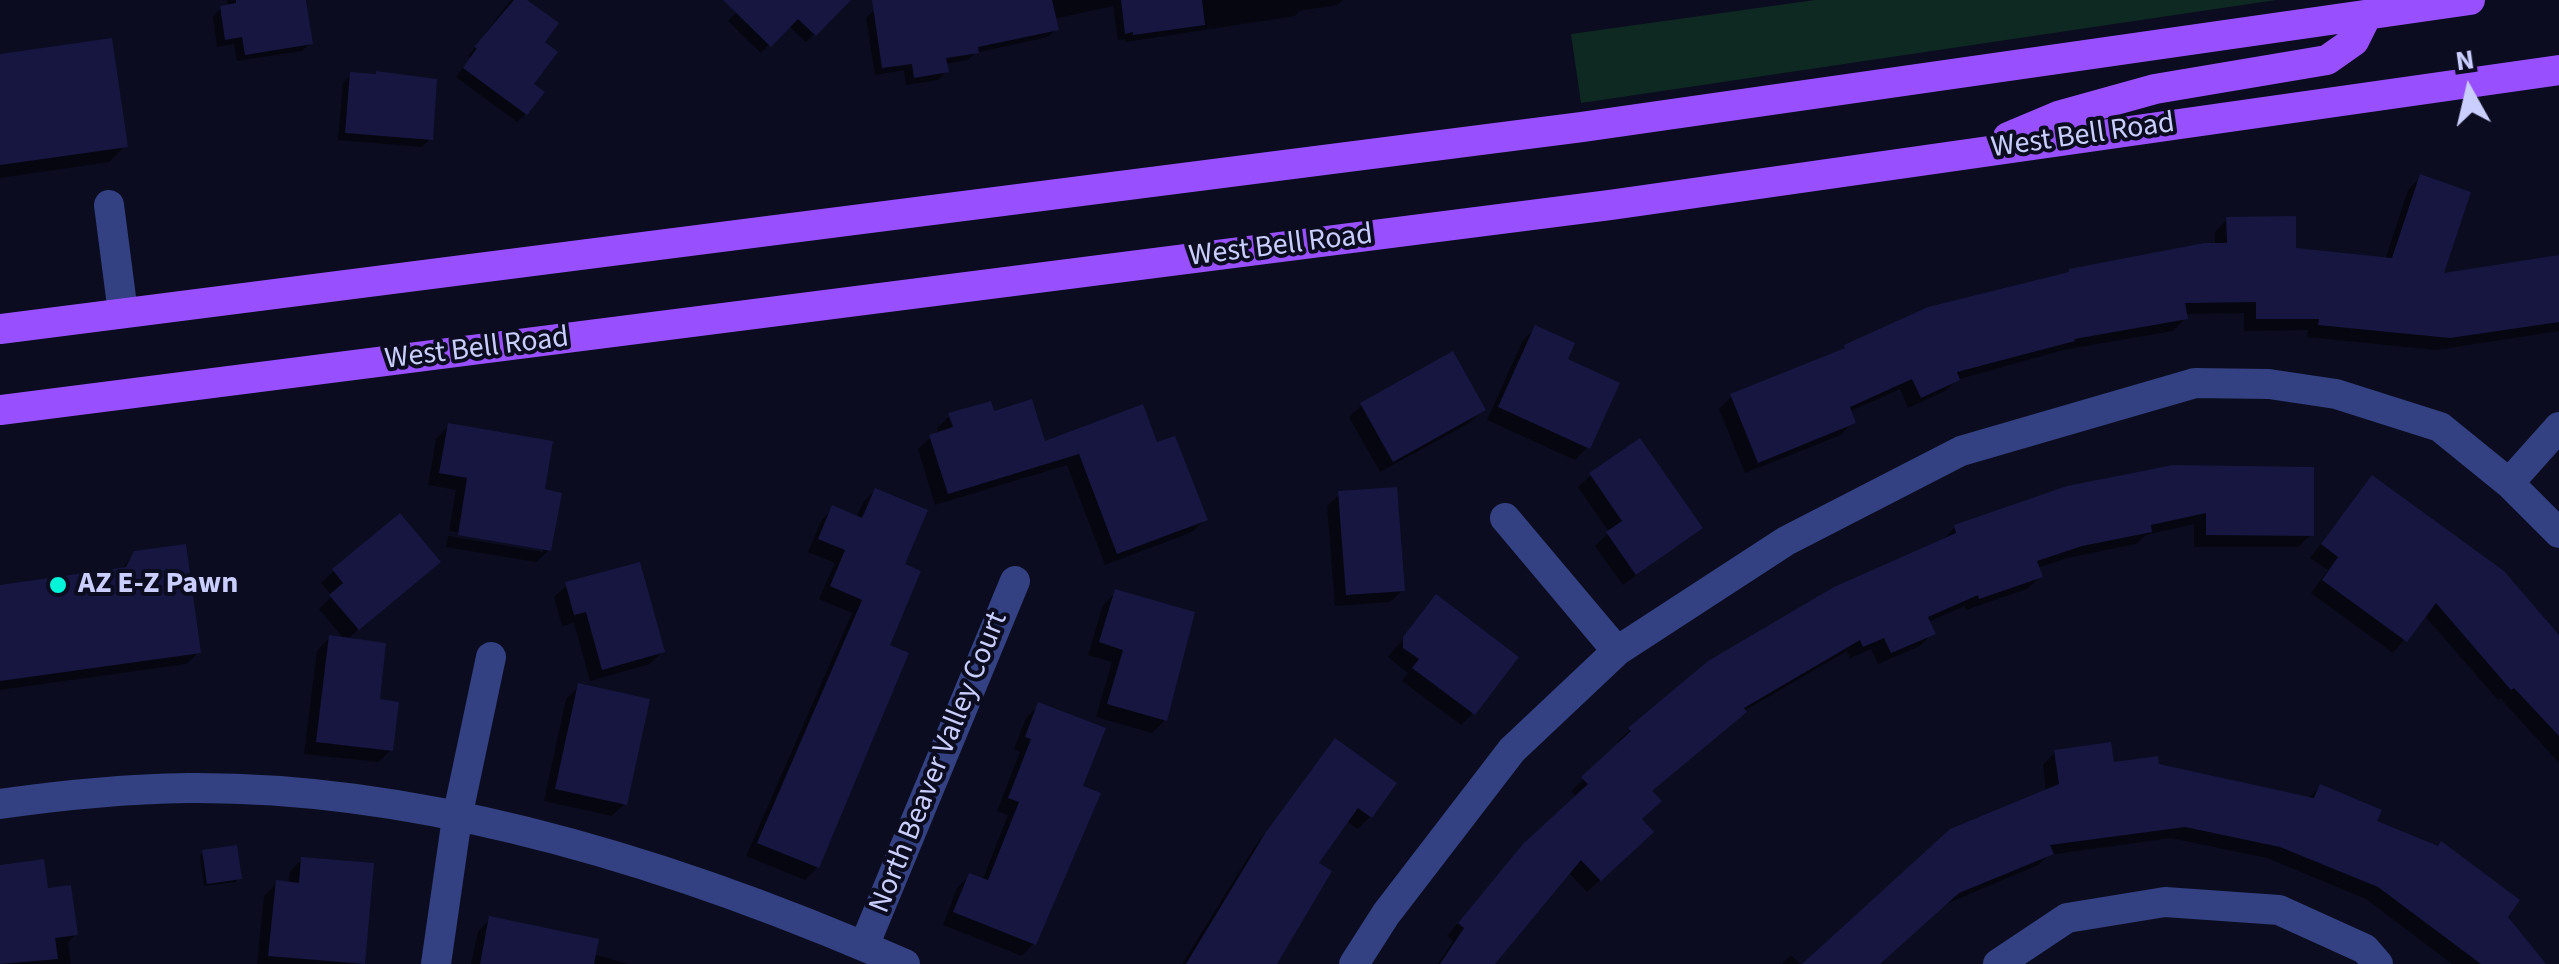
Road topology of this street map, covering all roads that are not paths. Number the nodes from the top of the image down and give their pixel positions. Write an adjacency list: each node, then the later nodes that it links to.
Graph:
1 (2322, 0): 4 (street)
2 (2470, 0): 3 (main road)
3 (2368, 7): 4 (main road); 6 (main road)
4 (2281, 28): 8 (main road)
5 (2559, 70): 6 (main road, West Bell Road)
6 (1977, 152): 10 (main road, West Bell Road)
7 (110, 204): 8 (street)
8 (123, 313): 9 (main road)
9 (0, 329)
10 (0, 410)
11 (2559, 427): 12 (street)
12 (2508, 482): 14 (street); 16 (street)
13 (1505, 518): 16 (street)
14 (2559, 533)
15 (1015, 581): 20 (street, North Beaver Valley Court)
16 (1617, 651): 23 (street)
17 (491, 657): 19 (street)
18 (0, 804): 19 (street)
19 (457, 818): 20 (street); 21 (street)
20 (864, 946): 22 (street)
21 (436, 964)
22 (905, 964)
23 (1354, 964)
24 (1998, 964): 25 (street)
25 (2378, 964)

